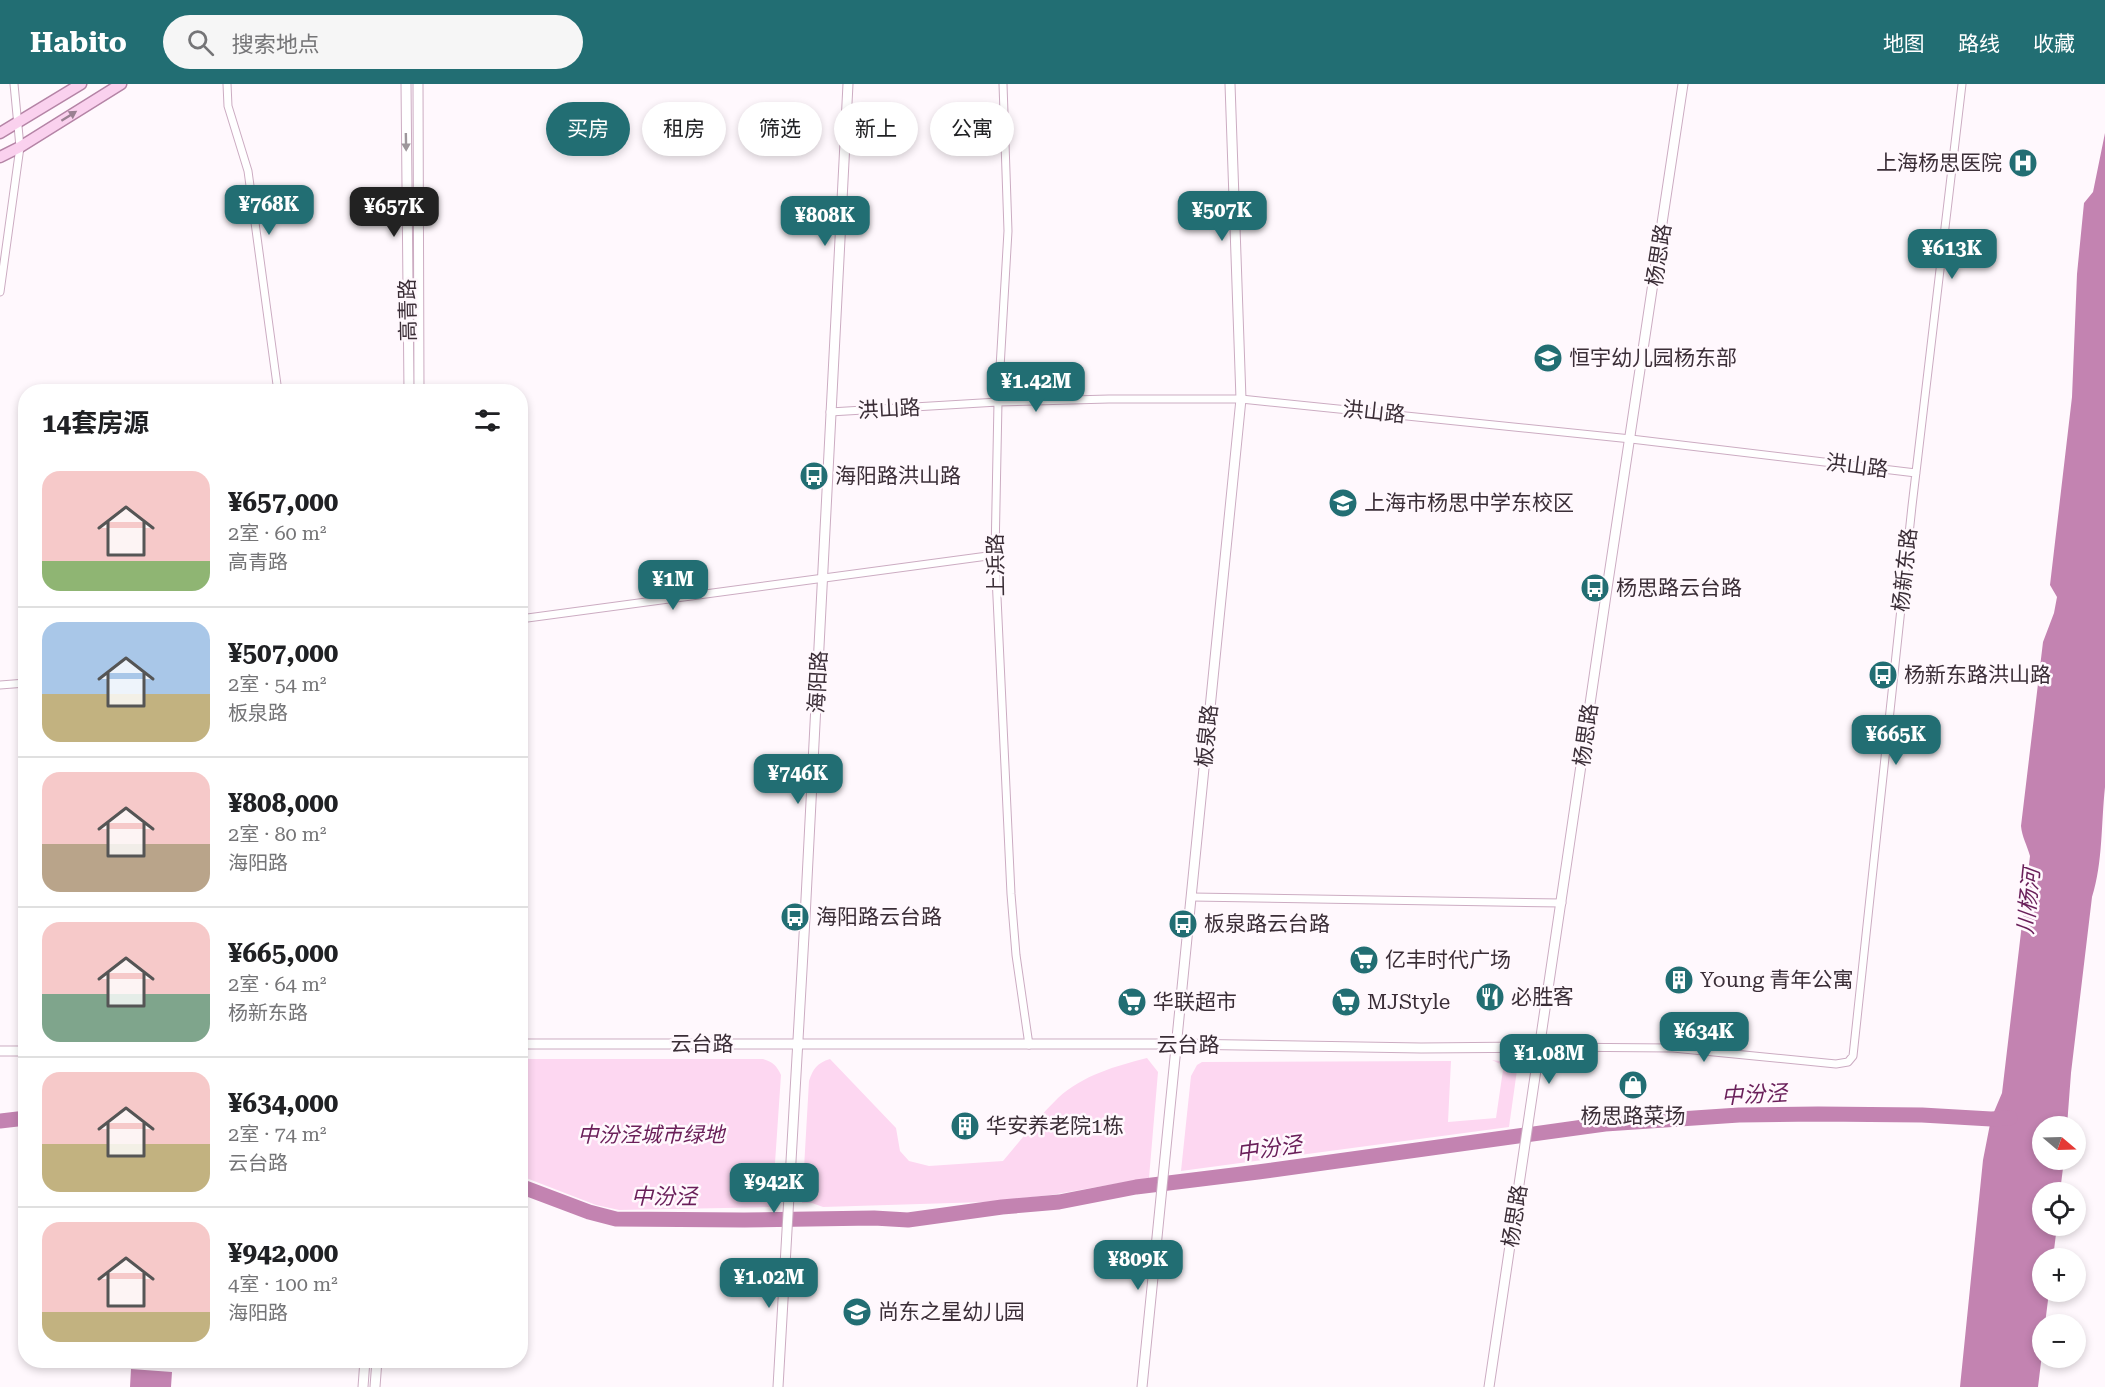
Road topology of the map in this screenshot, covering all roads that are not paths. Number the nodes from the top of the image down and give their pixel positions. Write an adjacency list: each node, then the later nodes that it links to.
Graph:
1 (14, 84): 12 (street)
2 (81, 84): 12 (main road)
3 (121, 84): 14 (main road, one-way to 3)
4 (227, 84): 17 (street)
5 (406, 84): 18 (street, 高青路, one-way to 18)
6 (418, 84): 19 (street, 高青路)
7 (848, 84): 22 (street, 海阳路)
8 (1003, 84): 21 (street, 上浜路)
9 (1230, 84): 20 (street, 板泉路)
10 (1683, 84): 23 (street, 杨思路)
11 (1962, 84): 24 (street, 杨新东路)
12 (18, 123): 13 (main road); 14 (street)
13 (0, 133)
14 (20, 147): 15 (main road); 16 (street)
15 (0, 157)
16 (0, 292)
17 (277, 384)
18 (409, 384)
19 (419, 384)
20 (1241, 399): 21 (street, 洪山路); 23 (street, 洪山路); 30 (street, 板泉路)
21 (998, 402): 22 (street, 洪山路); 25 (street, 上浜路)
22 (830, 412): 26 (street, 海阳路)
23 (1630, 439): 24 (street, 洪山路); 31 (street, 杨思路)
24 (1916, 473): 39 (street, 杨新东路)
25 (995, 555): 26 (street); 35 (street, 上浜路)
26 (823, 578): 27 (street); 32 (street, 海阳路)
27 (528, 618)
28 (18, 684): 29 (street)
29 (0, 686)
30 (1192, 897): 31 (street); 34 (street, 板泉路)
31 (1562, 903): 36 (street, 杨思路)
32 (796, 1043): 33 (street, 云台路); 35 (street, 云台路); 44 (street, 海阳路)
33 (528, 1044)
34 (1177, 1044): 35 (street, 云台路); 36 (street, 云台路); 45 (street, 板泉路)
35 (1029, 1045)
36 (1541, 1047): 39 (street, 云台路); 46 (street, 杨思路)
37 (18, 1051): 38 (street)
38 (0, 1052)
39 (1852, 1056)
40 (364, 1368): 42 (street)
41 (376, 1368): 43 (street)
42 (363, 1387)
43 (375, 1387)
44 (778, 1387)
45 (1142, 1387)
46 (1489, 1387)

